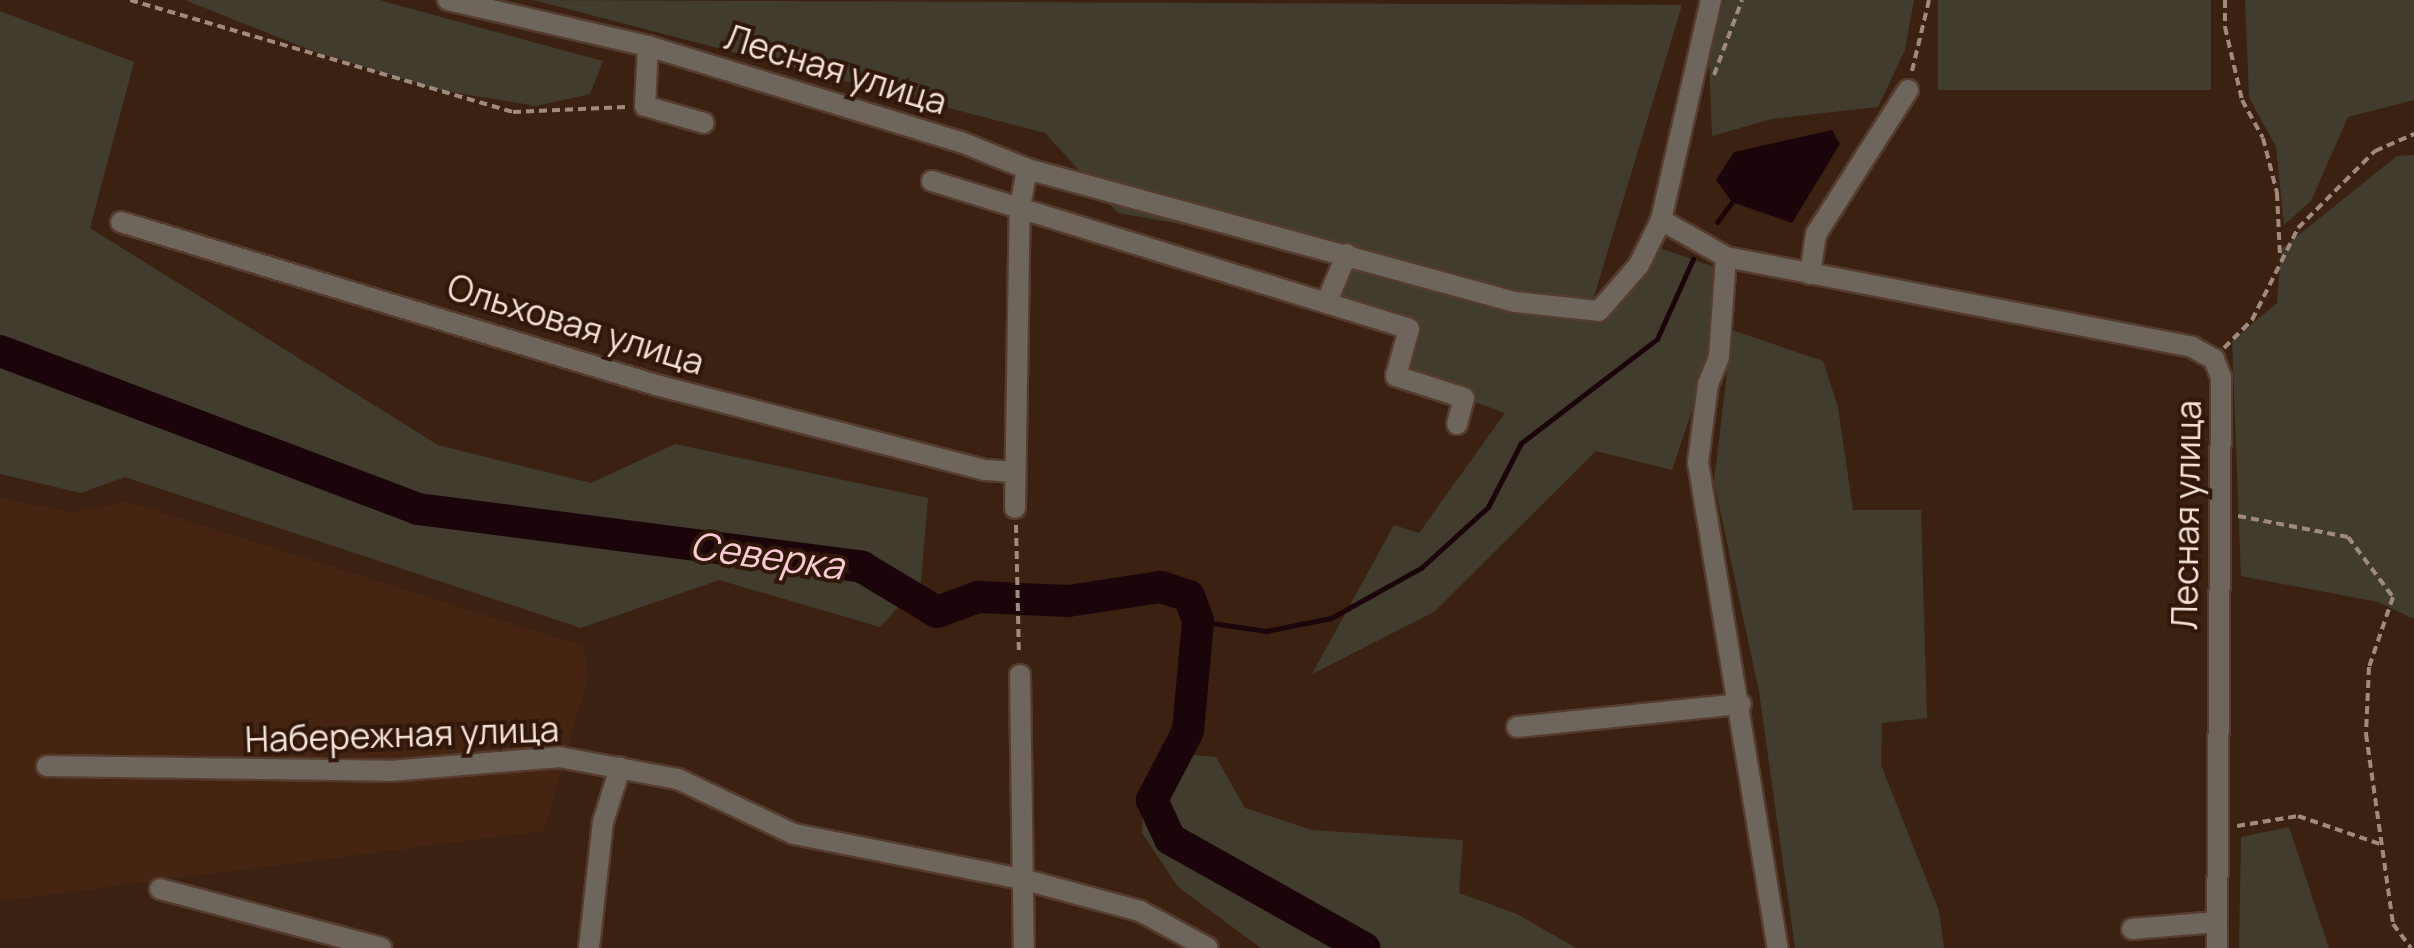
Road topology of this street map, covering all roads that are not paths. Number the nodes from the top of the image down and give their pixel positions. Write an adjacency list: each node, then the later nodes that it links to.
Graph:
1 (448, 0): 3 (street, Лесная улица)
2 (1711, 0): 9 (street)
3 (648, 46): 5 (street); 6 (street, Лесная улица)
4 (1908, 90): 13 (street)
5 (704, 123)
6 (1027, 169): 8 (street); 11 (street, Лесная улица)
7 (932, 180): 8 (street)
8 (1020, 206): 14 (street); 16 (street)
9 (1661, 220): 11 (street, Лесная улица); 12 (street, Лесная улица)
10 (121, 222): 16 (street, Ольховая улица)
11 (1348, 254): 14 (street)
12 (1726, 257): 13 (street, Лесная улица); 19 (street)
13 (1810, 274): 25 (street, Лесная улица)
14 (1328, 300): 15 (street)
15 (1457, 424)
16 (1015, 472): 17 (street)
17 (1014, 508)
18 (1020, 675): 23 (street)
19 (1741, 704): 20 (street); 31 (street)
20 (1516, 727)
21 (47, 766): 22 (street, Набережная улица)
22 (620, 768): 23 (street, Набережная улица); 28 (street)
23 (1022, 878): 29 (street); 30 (street, Набережная улица)
24 (160, 889): 27 (street)
25 (2217, 922): 26 (street); 32 (street, Лесная улица)
26 (2132, 929)
27 (381, 948)
28 (589, 948)
29 (1024, 948)
30 (1208, 948)
31 (1778, 948)
32 (2216, 948)

